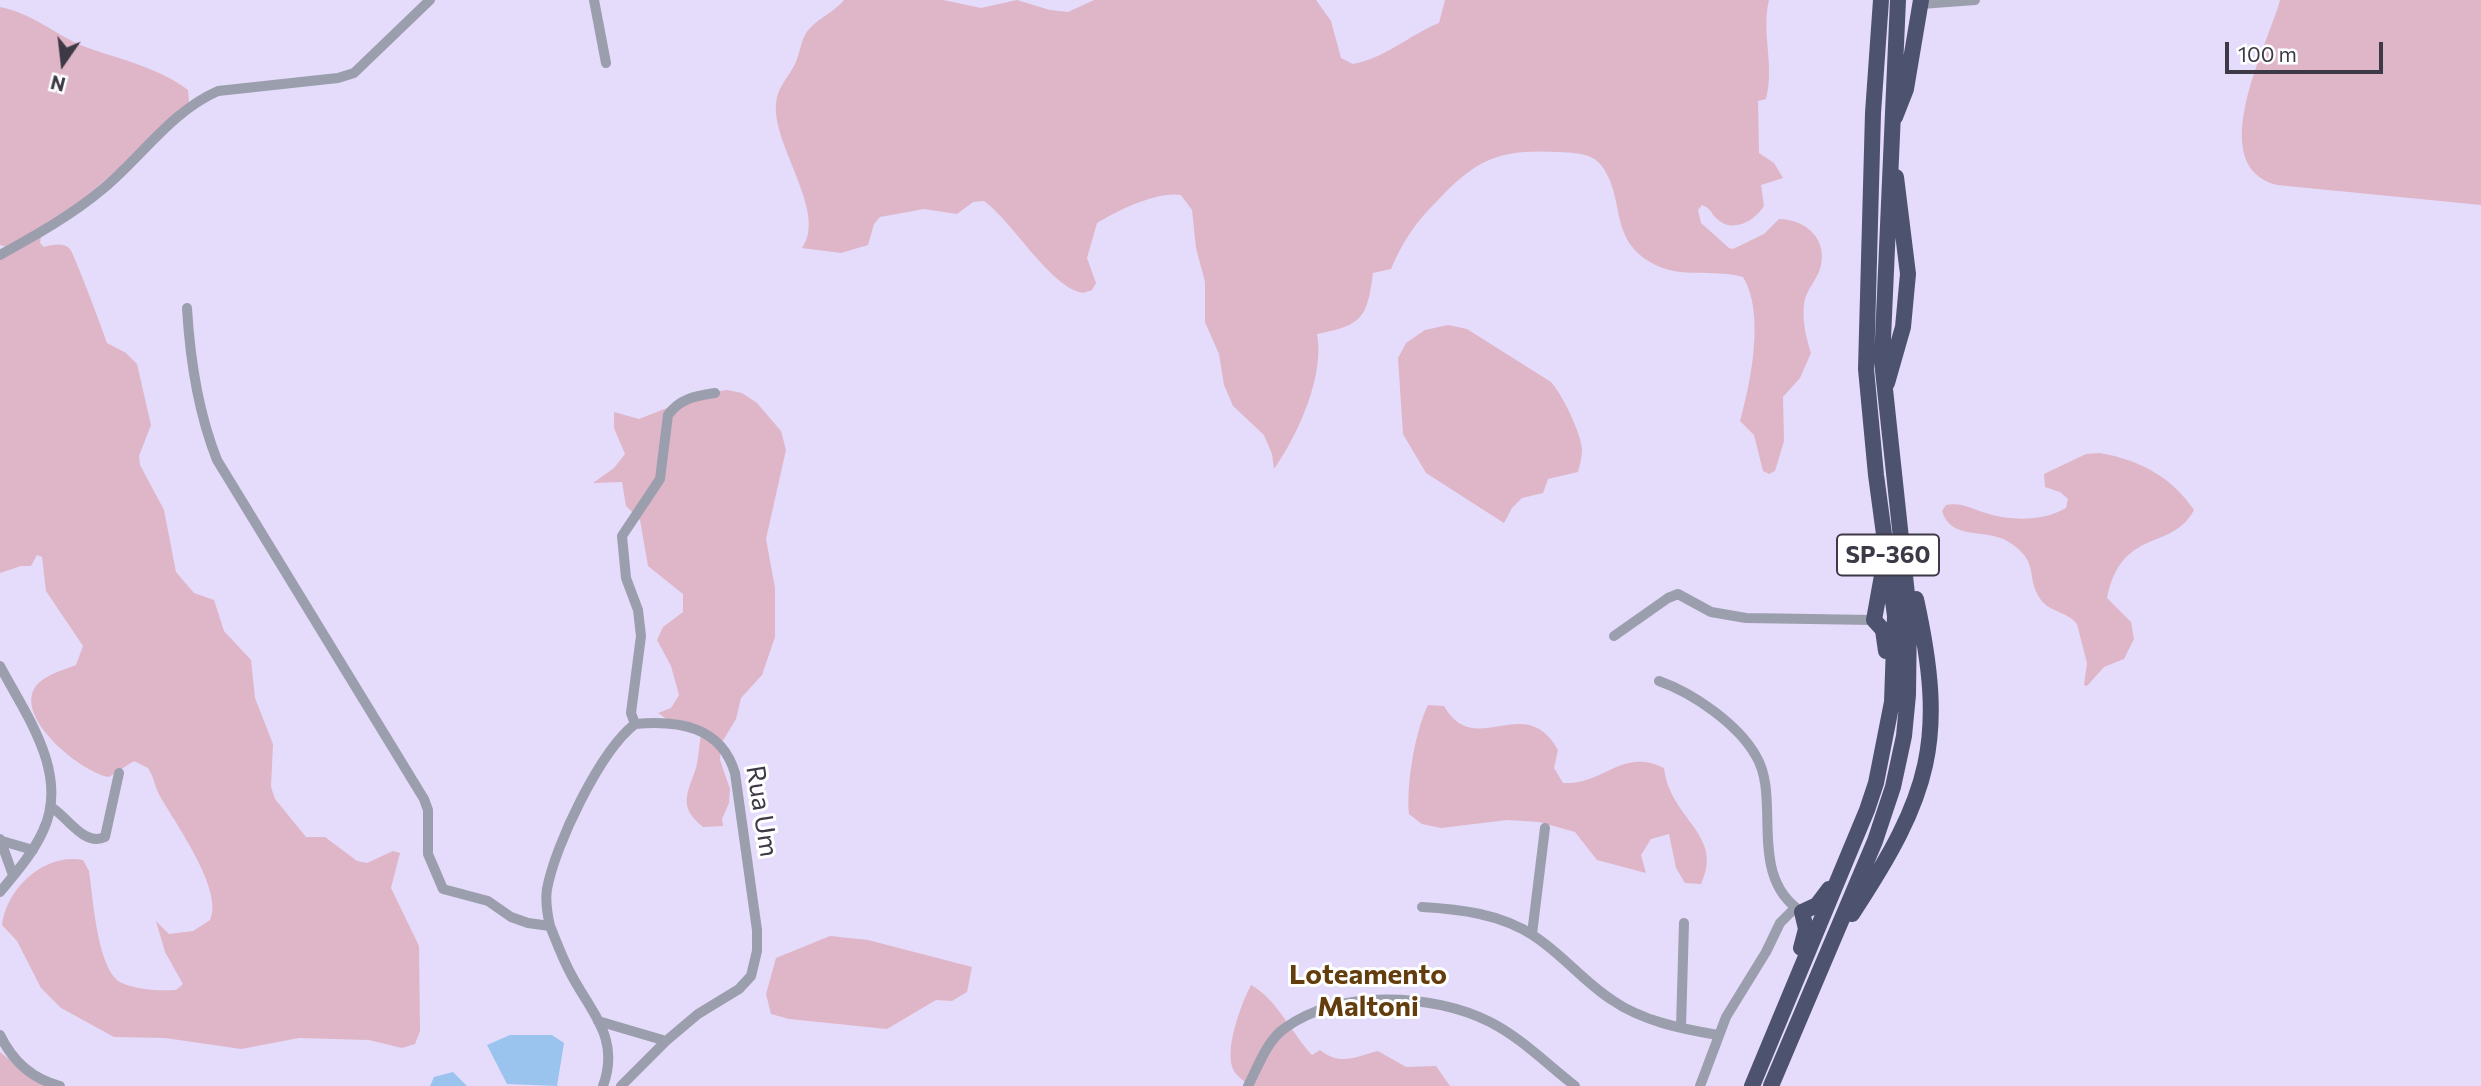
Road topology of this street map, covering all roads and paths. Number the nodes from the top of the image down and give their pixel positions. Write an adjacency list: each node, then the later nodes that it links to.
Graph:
1 (430, 0): 10 (street)
2 (594, 0): 7 (street)
3 (1881, 0): 14 (highway, SP-360)
4 (1898, 0): 8 (highway, SP-360)
5 (1975, 0): 6 (street)
6 (1921, 2): 8 (highway)
7 (606, 63)
8 (1891, 125): 9 (highway, SP-360)
9 (1890, 146): 13 (highway, SP-360); 13 (highway)
10 (0, 256)
11 (187, 308): 33 (street)
12 (715, 393): 21 (street)
13 (1884, 395): 15 (highway, SP-360)
14 (1885, 536): 16 (highway); 20 (highway, SP-360)
15 (1905, 558): 35 (highway, SP-360); 35 (highway)
16 (1874, 620): 17 (street); 20 (highway)
17 (1614, 636)
18 (0, 666): 23 (street)
19 (1660, 681): 31 (street)
20 (1892, 702): 28 (highway, SP-360)
21 (635, 724): 33 (street); 41 (street, Rua Um)
22 (119, 774): 23 (street)
23 (51, 807): 26 (street)
24 (1545, 828): 34 (street)
25 (1, 840): 26 (street); 27 (street)
26 (33, 850): 27 (street)
27 (13, 875): 29 (street)
28 (1842, 876): 31 (highway); 36 (highway, SP-360)
29 (0, 892)
30 (1422, 906): 34 (street)
31 (1798, 910): 36 (highway); 40 (street)
32 (1684, 923): 38 (street)
33 (550, 926): 37 (street)
34 (1532, 934): 38 (street)
35 (1831, 945): 49 (highway, SP-360)
36 (1794, 982): 48 (highway, SP-360)
37 (598, 1021): 41 (street); 43 (street)
38 (1681, 1027): 40 (street)
39 (0, 1035): 42 (street)
40 (1718, 1035): 47 (street)
41 (666, 1041): 44 (street, Rua Um)
42 (60, 1086)
43 (603, 1086)
44 (621, 1086)
45 (1248, 1086): 46 (street)
46 (1575, 1086)
47 (1700, 1086)
48 (1752, 1086)
49 (1771, 1086)

